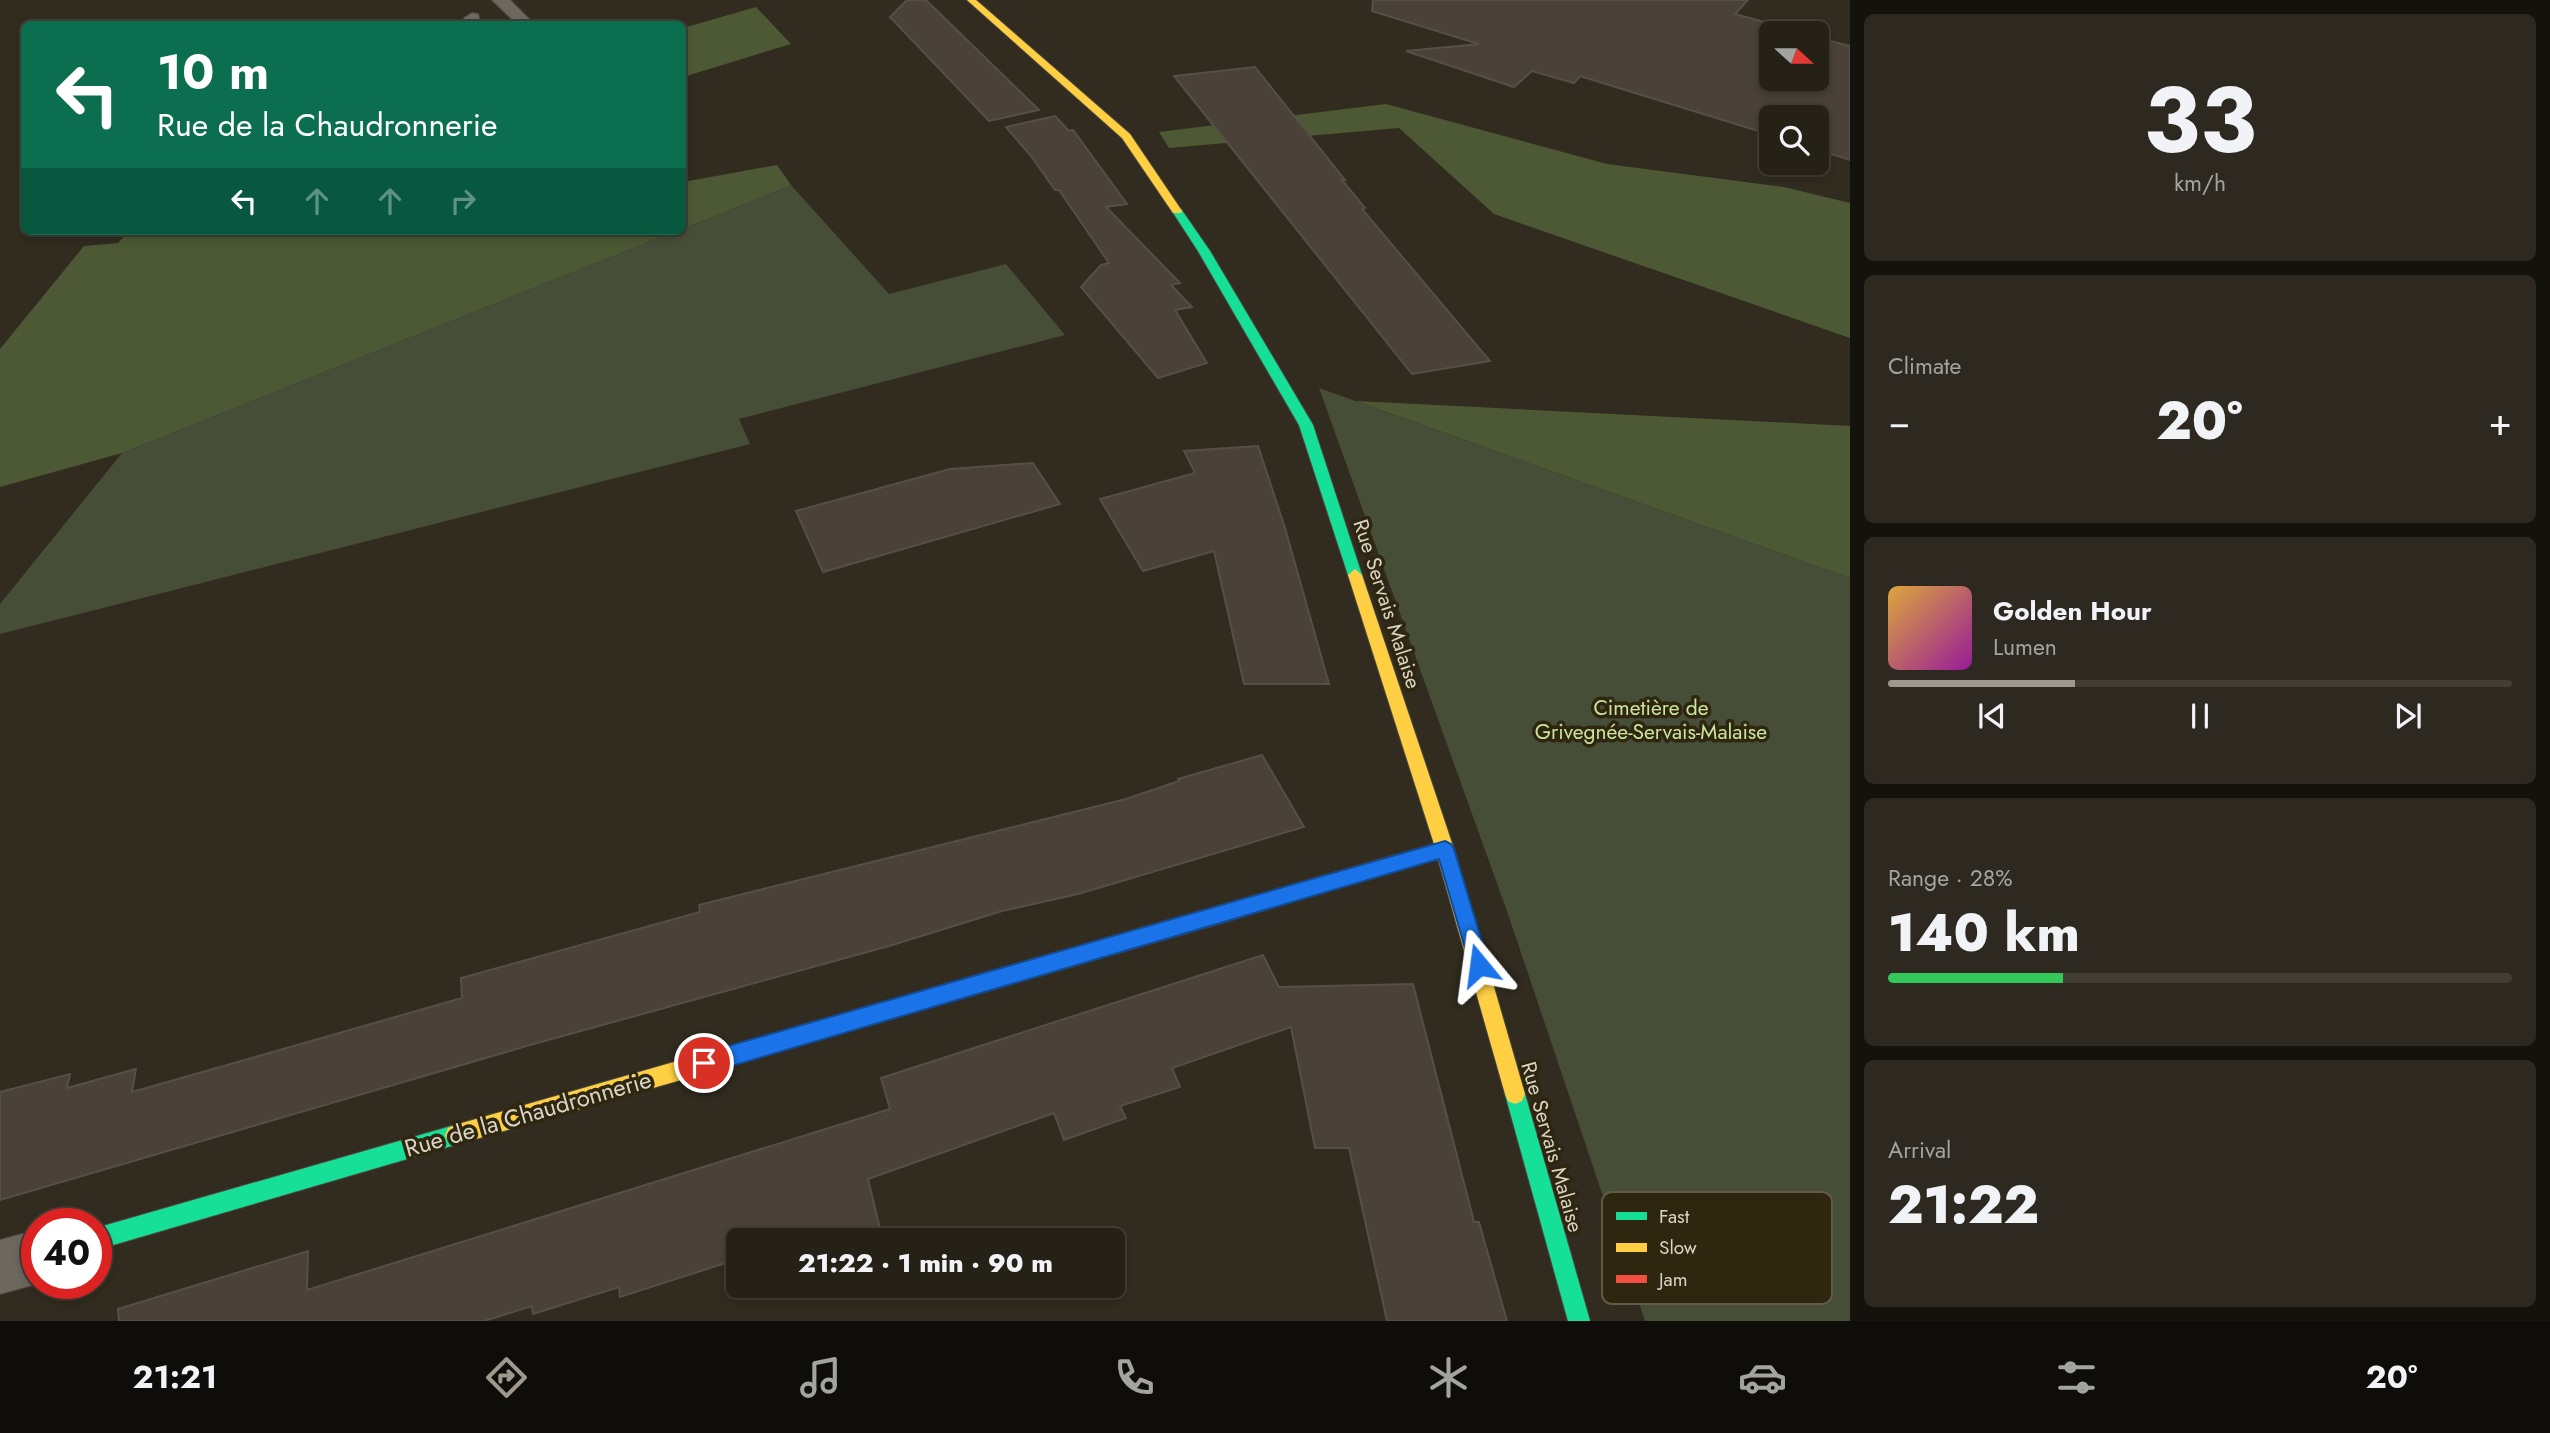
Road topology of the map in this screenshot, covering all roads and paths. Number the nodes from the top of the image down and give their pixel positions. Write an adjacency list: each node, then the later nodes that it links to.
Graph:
1 (500, 0): 3 (lane)
2 (971, 0): 4 (street, Rue Servais Malaise)
3 (523, 21)
4 (1445, 849): 5 (street, Rue de la Chaudronnerie); 8 (street, Rue Servais Malaise)
5 (112, 1234)
6 (21, 1261): 7 (street)
7 (0, 1267)
8 (1579, 1321)

